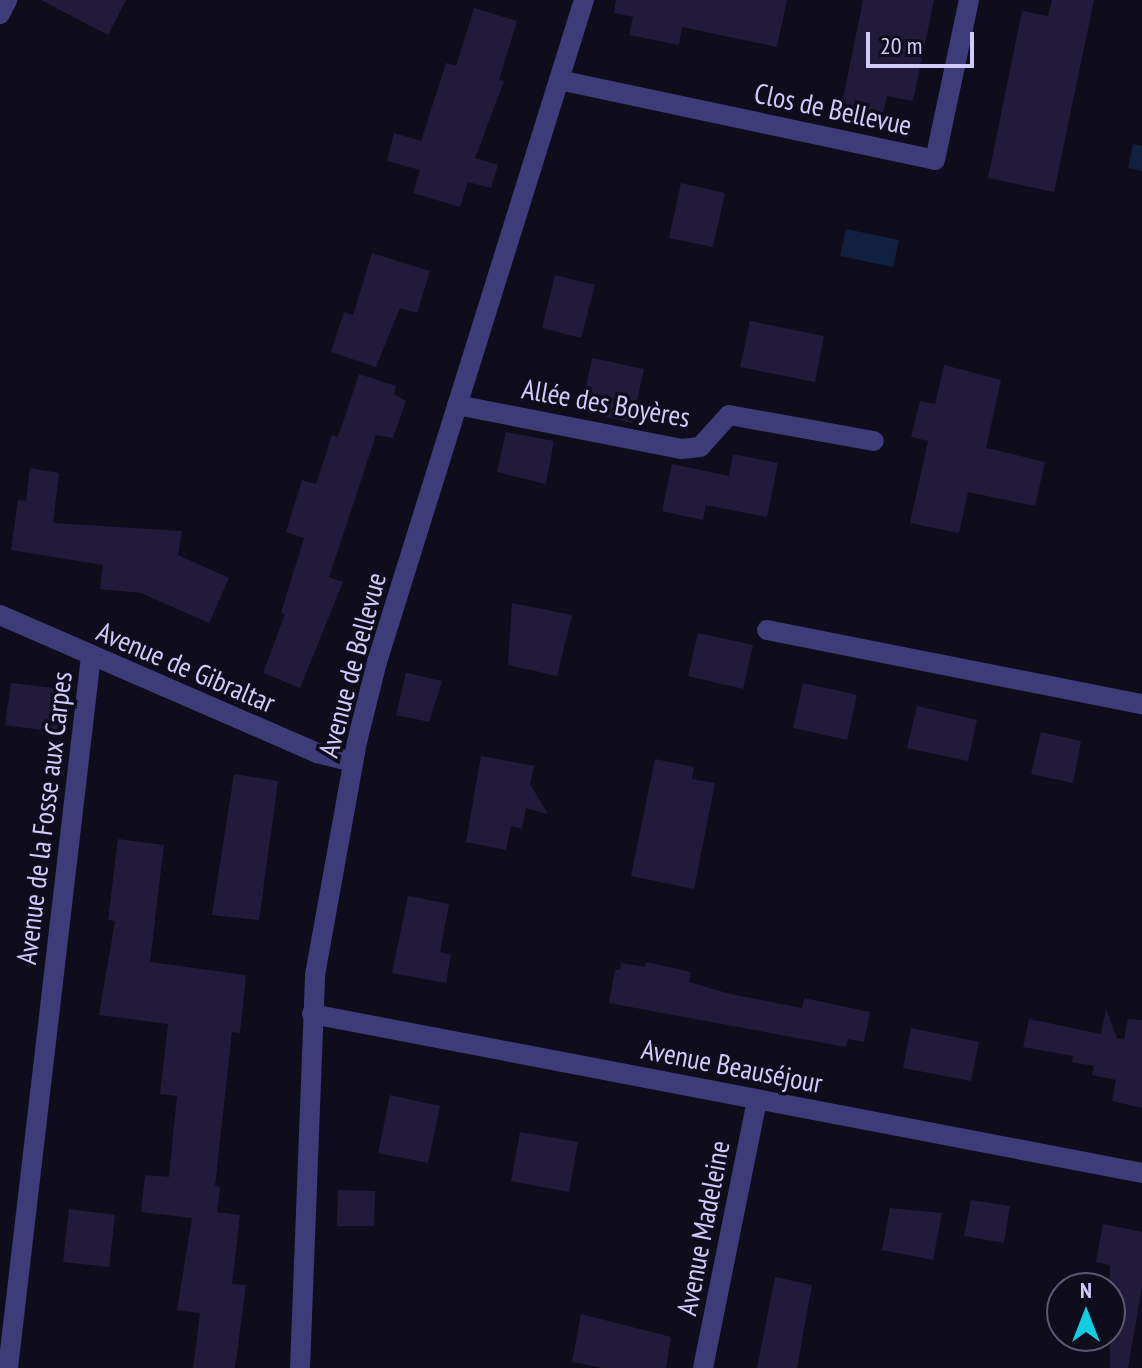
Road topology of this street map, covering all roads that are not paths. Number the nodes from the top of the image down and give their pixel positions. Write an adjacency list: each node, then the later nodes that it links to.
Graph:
1 (7, 0): 4 (street)
2 (584, 0): 5 (street, Avenue de Bellevue)
3 (969, 0): 5 (street, Clos de Bellevue)
4 (0, 14)
5 (559, 80): 6 (street, Avenue de Bellevue)
6 (457, 405): 7 (street, Allée des Boyères); 12 (street, Avenue de Bellevue)
7 (874, 441)
8 (0, 615): 10 (street, Avenue de Gibraltar)
9 (767, 630): 11 (street)
10 (91, 656): 12 (street, Avenue de Gibraltar); 16 (street, Avenue de la Fosse aux Carpes)
11 (1142, 704)
12 (353, 762): 13 (street, Avenue de Bellevue)
13 (312, 1014): 14 (street, Avenue Beauséjour); 17 (street, Avenue de Bellevue)
14 (757, 1100): 15 (street, Avenue Beauséjour); 18 (street, Avenue Madeleine)
15 (1142, 1173)
16 (8, 1368)
17 (300, 1368)
18 (703, 1368)

